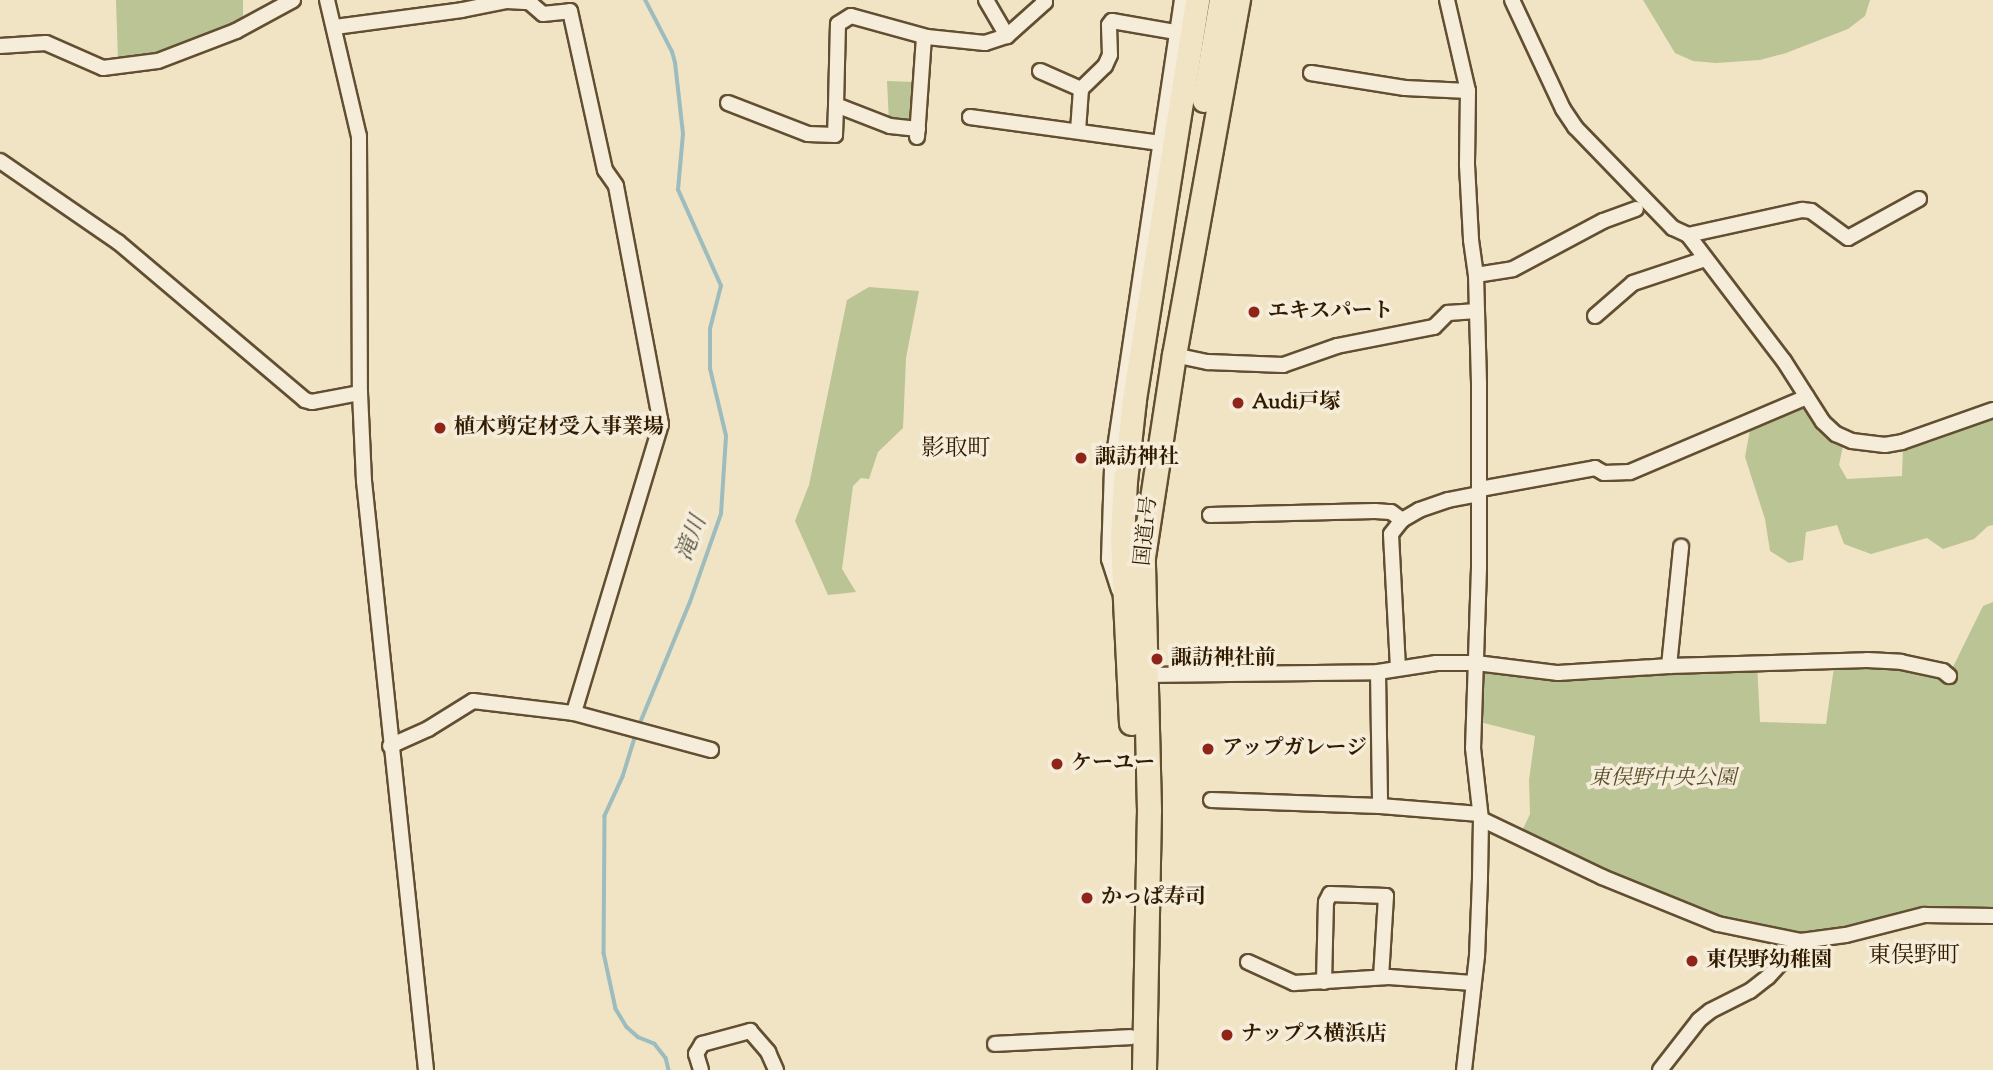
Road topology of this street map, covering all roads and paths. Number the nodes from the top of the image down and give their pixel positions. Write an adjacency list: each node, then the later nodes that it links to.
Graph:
1 (293, 0): 15 (street)
2 (327, 0): 11 (street)
3 (986, 0): 13 (street)
4 (1043, 0): 13 (street)
5 (1182, 0): 12 (street)
6 (1197, 0): 41 (highway, 国道1号)
7 (1221, 0): 41 (highway)
8 (1238, 0): 33 (highway, 国道1号)
9 (1447, 0): 19 (street)
10 (1512, 0): 28 (street)
11 (335, 27): 34 (street); 48 (street)
12 (1176, 32): 18 (street); 24 (street)
13 (1007, 36): 14 (street)
14 (924, 37): 21 (street); 21 (street)
15 (0, 46)
16 (1040, 71): 18 (street)
17 (1311, 73): 19 (street)
18 (1082, 89): 23 (street)
19 (1468, 91): 30 (street)
20 (728, 103): 21 (street)
21 (836, 105)
22 (970, 117): 23 (street)
23 (1078, 131): 24 (street)
24 (1160, 143): 41 (street)
25 (0, 161): 34 (street)
26 (1919, 199): 28 (street)
27 (1636, 209): 30 (street)
28 (1688, 235): 29 (street)
29 (1705, 259): 32 (street); 35 (street)
30 (1476, 275): 31 (street)
31 (1477, 311): 33 (street); 37 (street)
32 (1595, 316)
33 (1174, 355): 46 (highway, 国道1号)
34 (360, 393): 49 (street)
35 (1807, 397): 36 (street); 37 (street)
36 (1993, 410)
37 (1479, 491): 39 (street); 42 (street)
38 (1210, 515): 39 (street)
39 (1402, 520): 44 (street)
40 (1681, 547): 43 (street)
41 (1125, 601): 60 (highway, 国道1号)
42 (1476, 663): 43 (street); 44 (street); 53 (street)
43 (1669, 666): 47 (street)
44 (1398, 668): 45 (street)
45 (1378, 672): 46 (street); 52 (street)
46 (1145, 675): 66 (highway, 国道1号)
47 (1949, 676)
48 (574, 713): 49 (street); 50 (street)
49 (390, 746): 62 (street)
50 (711, 750)
51 (1211, 800): 52 (street)
52 (1380, 806): 53 (street)
53 (1480, 816): 55 (street); 59 (street)
54 (1993, 916): 55 (street)
55 (1801, 941): 68 (street)
56 (1248, 962): 58 (street)
57 (1381, 977): 58 (street); 58 (street); 59 (street)
58 (1324, 982)
59 (1473, 983): 67 (street)
60 (1131, 1037): 61 (street); 65 (highway, 国道1号)
61 (995, 1044)
62 (426, 1070)
63 (701, 1070): 64 (street)
64 (776, 1070)
65 (1130, 1070)
66 (1144, 1070)
67 (1464, 1070)
68 (1660, 1070)

